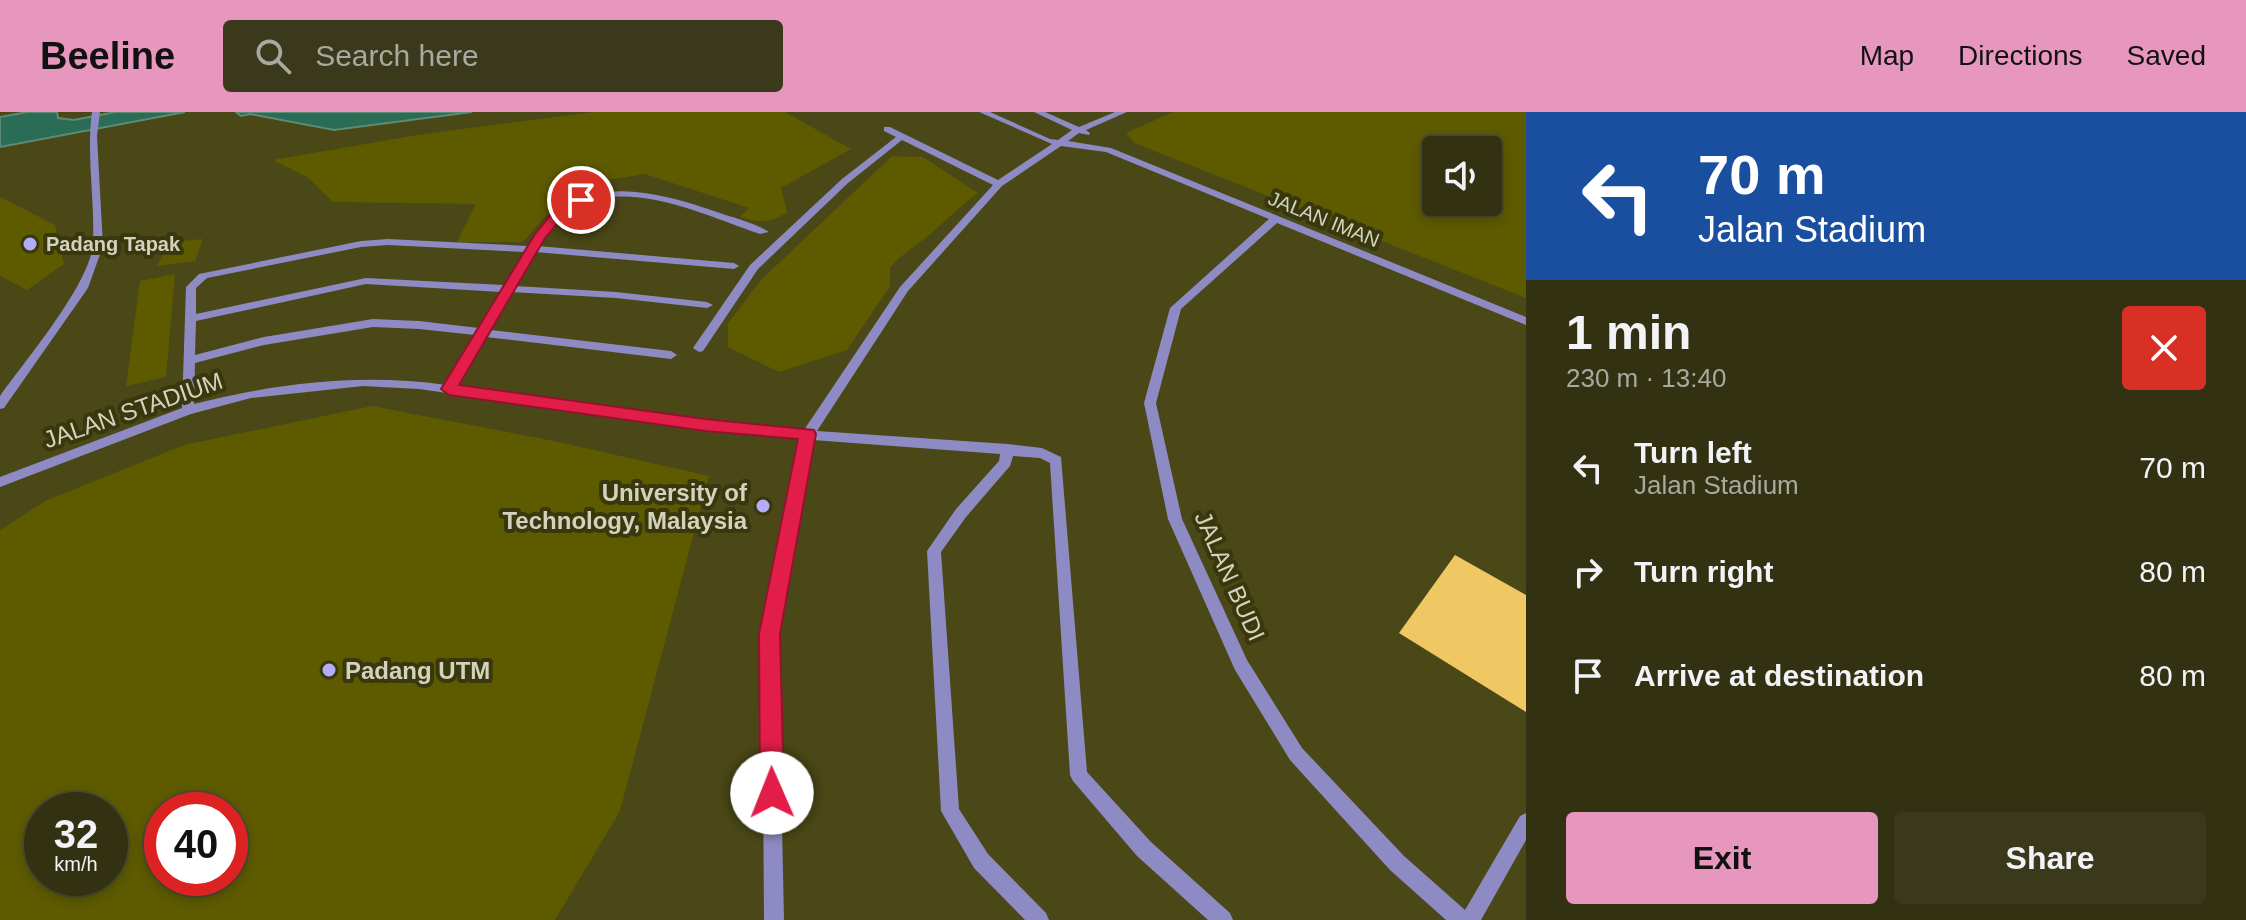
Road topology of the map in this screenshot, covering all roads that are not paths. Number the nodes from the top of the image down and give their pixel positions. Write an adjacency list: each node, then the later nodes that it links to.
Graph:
1 (96, 112): 24 (street)
2 (983, 112): 8 (street)
3 (1038, 112): 6 (street)
4 (1123, 112): 6 (street)
5 (887, 129): 7 (street)
6 (1080, 129): 8 (street); 9 (street)
7 (902, 136): 10 (street); 20 (street)
8 (1060, 142): 9 (street); 10 (street)
9 (1108, 150): 11 (street, JALAN IMAN)
10 (999, 184): 26 (street)
11 (1275, 219): 18 (street, JALAN IMAN); 33 (street, JALAN BUDI)
12 (764, 232): 13 (street)
13 (531, 249): 14 (street); 15 (street); 17 (street)
14 (734, 266)
15 (509, 288): 16 (street); 17 (street); 19 (street)
16 (707, 305)
17 (192, 318): 22 (street)
18 (1526, 321)
19 (482, 333): 21 (street); 22 (street); 23 (street)
20 (699, 348)
21 (671, 355)
22 (191, 360): 25 (street)
23 (449, 389): 25 (street, JALAN STADIUM); 26 (street, JALAN STADIUM)
24 (0, 405)
25 (188, 410): 28 (street, JALAN STADIUM)
26 (808, 434): 27 (street, JALAN STADIUM); 30 (street)
27 (1008, 449): 31 (street); 32 (street, JALAN STADIUM)
28 (0, 482)
29 (1526, 822): 34 (street)
30 (774, 920)
31 (1039, 920)
32 (1223, 920)
33 (1461, 920)
34 (1470, 920)

